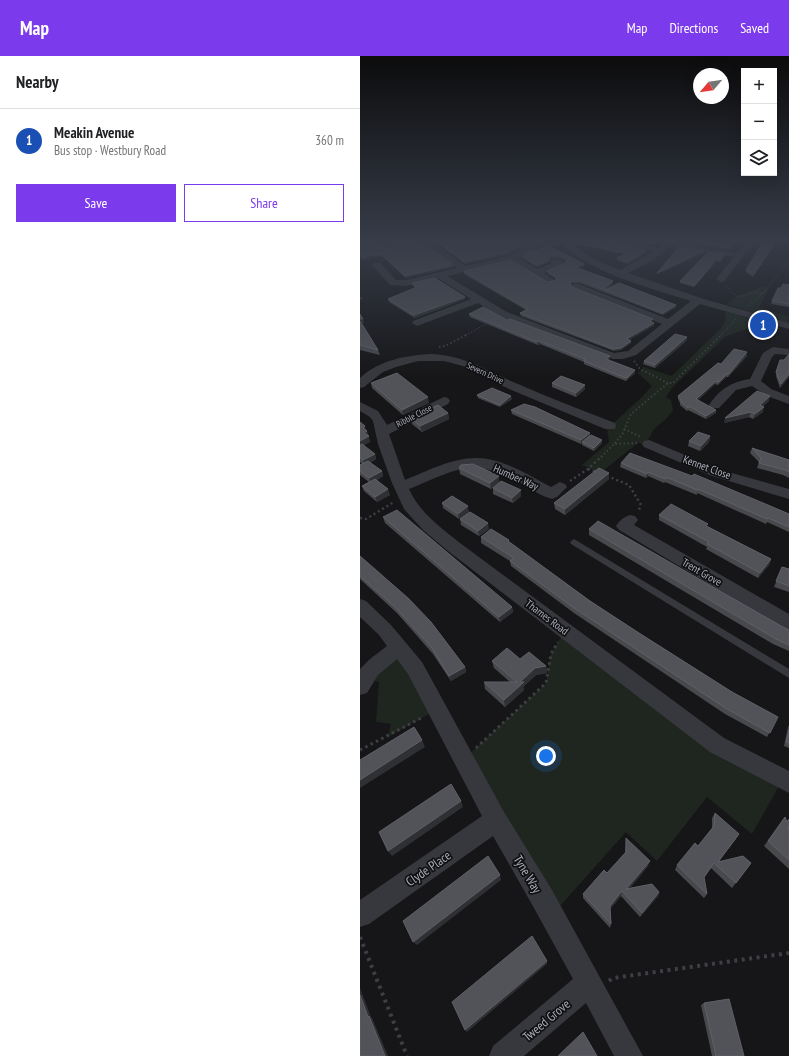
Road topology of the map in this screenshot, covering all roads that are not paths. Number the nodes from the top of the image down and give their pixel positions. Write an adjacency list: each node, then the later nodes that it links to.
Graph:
1 (454, 285): 4 (street)
2 (654, 285): 5 (street)
3 (579, 289): 7 (street)
4 (478, 300): 6 (street); 7 (street)
5 (698, 300): 7 (street); 8 (street)
6 (417, 323)
7 (670, 323)
8 (789, 326)
9 (789, 352): 11 (street)
10 (362, 380): 16 (street, Severn Drive)
11 (755, 382): 12 (street); 14 (street)
12 (789, 400)
13 (444, 401): 17 (street, Ribble Close)
14 (715, 405)
15 (360, 406): 17 (street, Thames Road)
16 (610, 426)
17 (383, 432): 20 (street, Thames Road)
18 (655, 450): 21 (street, Kennet Close)
19 (560, 487): 20 (street, Humber Way)
20 (403, 491): 29 (street, Thames Road)
21 (789, 494)
22 (630, 520): 25 (street, Trent Grove)
23 (574, 542): 27 (lane)
24 (360, 606): 26 (street, Tyne Way)
25 (789, 623)
26 (399, 647): 28 (street); 30 (street, Tyne Way)
27 (789, 674)
28 (360, 687)
29 (789, 782)
30 (496, 820): 31 (street, Clyde Place); 32 (street, Tyne Way)
31 (360, 915)
32 (591, 986): 33 (street, Tweed Grove); 34 (street, Tyne Way)
33 (503, 1056)
34 (629, 1056)

